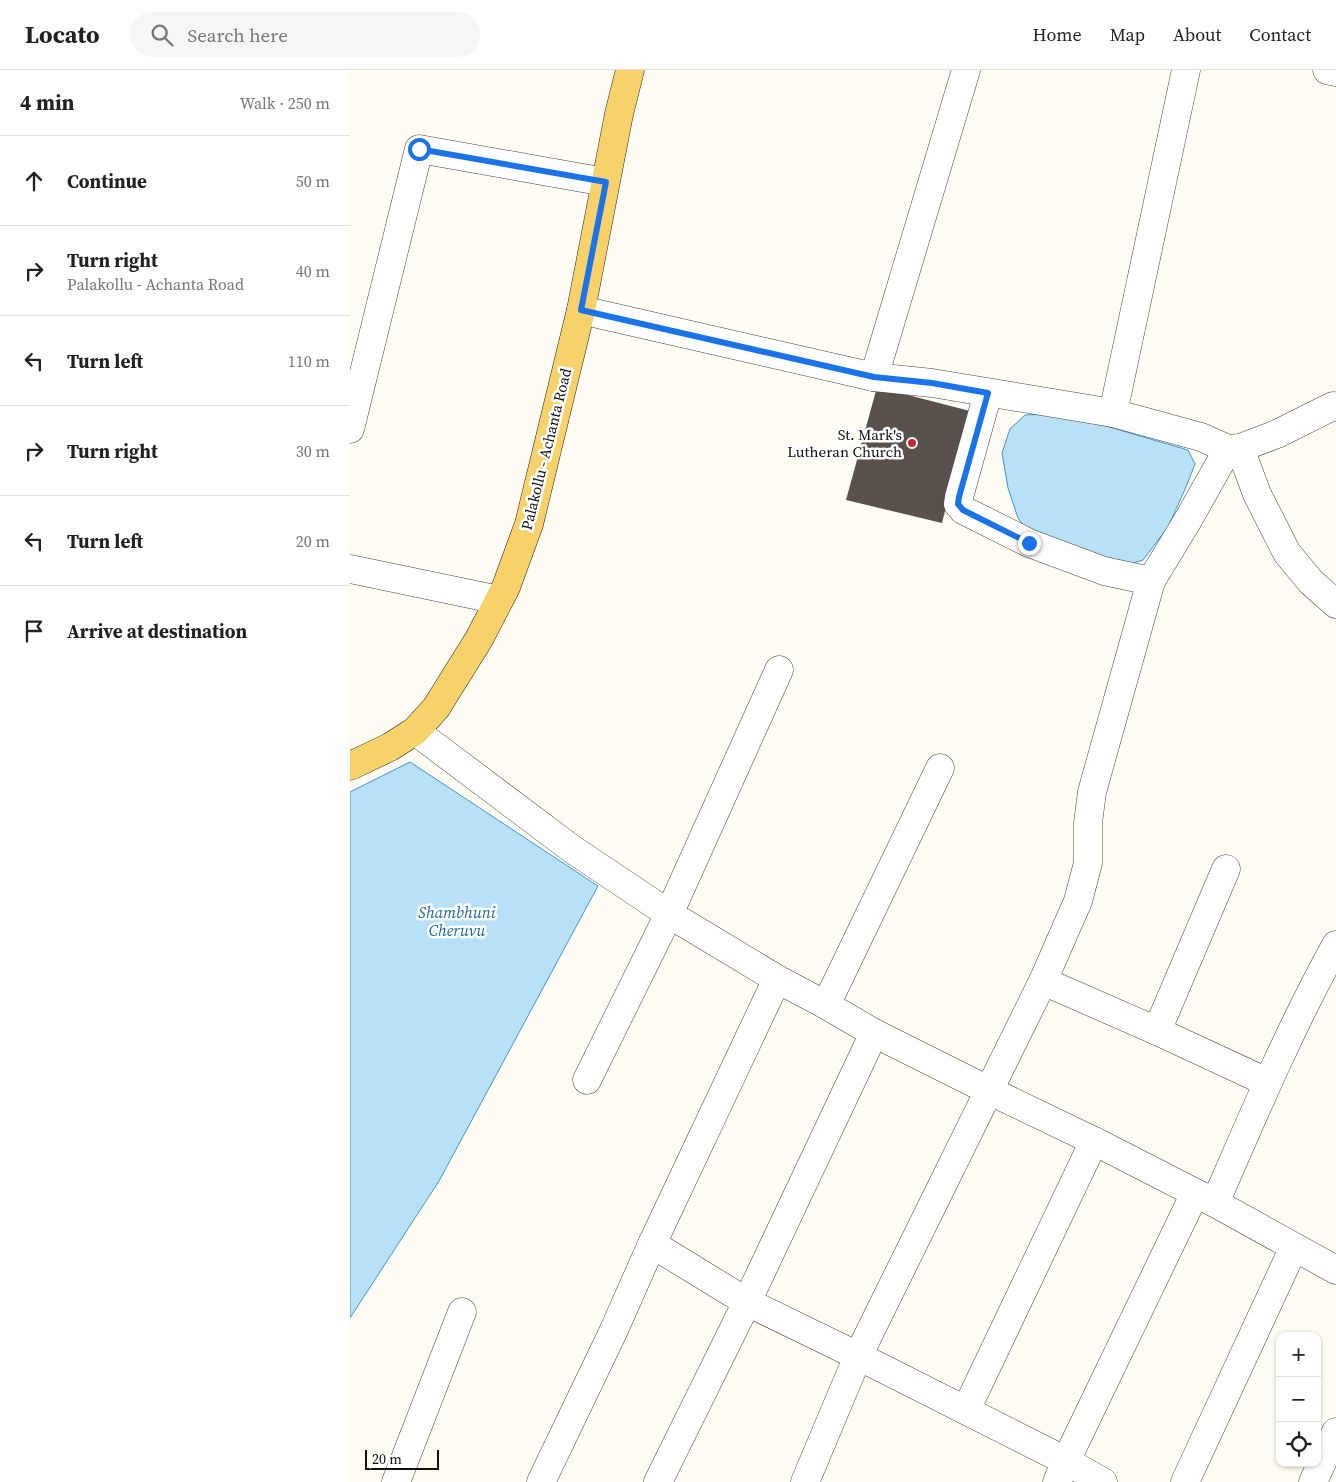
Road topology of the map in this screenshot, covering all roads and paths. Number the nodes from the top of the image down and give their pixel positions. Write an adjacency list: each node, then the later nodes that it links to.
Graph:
1 (630, 70): 6 (main road, Palakollu - Achanta Road)
2 (966, 70): 8 (street)
3 (1186, 70): 11 (street)
4 (1328, 70): 5 (street)
5 (1336, 72)
6 (606, 182): 7 (main road, Palakollu - Achanta Road); 12 (street)
7 (581, 310): 8 (street); 16 (main road, Palakollu - Achanta Road)
8 (874, 377): 9 (street)
9 (988, 393): 11 (street); 15 (street)
10 (1335, 404): 13 (street)
11 (1113, 413): 13 (street)
12 (350, 429)
13 (1234, 449): 15 (street); 17 (street)
14 (350, 569): 16 (street)
15 (1151, 581): 26 (street)
16 (499, 600): 19 (main road, Palakollu - Achanta Road)
17 (1336, 604)
18 (779, 670): 23 (street)
19 (415, 731): 20 (main road, Palakollu - Achanta Road); 23 (street)
20 (350, 766)
21 (940, 768): 28 (street)
22 (1226, 869): 29 (street)
23 (669, 914): 25 (street); 31 (street)
24 (1336, 945): 27 (street)
25 (777, 979): 28 (street); 36 (street)
26 (1043, 981): 29 (street); 33 (street)
27 (1327, 983): 32 (street)
28 (826, 1004): 30 (street)
29 (1157, 1031): 32 (street)
30 (874, 1033): 33 (street); 39 (street)
31 (586, 1080)
32 (1267, 1082): 35 (street)
33 (988, 1090): 34 (street); 41 (street)
34 (1094, 1141): 35 (street); 42 (street)
35 (1205, 1198): 37 (street); 44 (street)
36 (652, 1244): 39 (street); 46 (street)
37 (1294, 1247): 38 (street); 50 (street)
38 (1336, 1270)
39 (747, 1302): 41 (street); 47 (street)
40 (462, 1312): 45 (street)
41 (858, 1356): 42 (street); 48 (street)
42 (966, 1410): 44 (street)
43 (1336, 1432): 51 (street)
44 (1061, 1471): 49 (street)
45 (396, 1482)
46 (541, 1482)
47 (658, 1482)
48 (805, 1482)
49 (1103, 1482)
50 (1185, 1482)
51 (1313, 1482)

